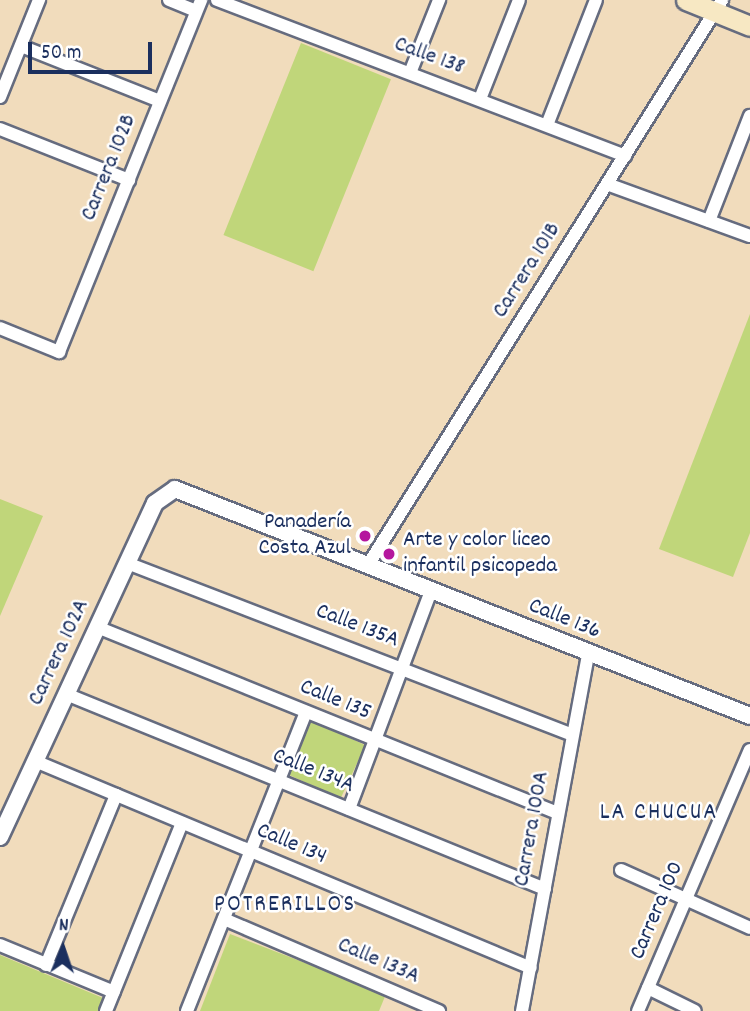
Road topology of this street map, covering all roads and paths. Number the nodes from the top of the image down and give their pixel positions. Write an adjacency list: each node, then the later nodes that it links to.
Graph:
1 (39, 0): 11 (street)
2 (169, 0): 8 (street)
3 (217, 0): 12 (street, Calle 138)
4 (439, 0): 12 (street)
5 (519, 0): 14 (street)
6 (596, 0): 17 (street)
7 (686, 0): 9 (main road)
8 (199, 6): 15 (street, Carrera 102B)
9 (719, 6): 10 (main road); 19 (street, Carrera 101B)
10 (750, 26)
11 (21, 46): 13 (street); 15 (street)
12 (410, 73): 14 (street, Calle 138)
13 (0, 97)
14 (480, 99): 17 (street, Calle 138)
15 (160, 101): 20 (street, Carrera 102B)
16 (750, 116): 22 (street)
17 (548, 125): 19 (street, Calle 138)
18 (0, 129): 20 (street)
19 (625, 156): 21 (street, Carrera 101B)
20 (129, 180): 24 (street, Carrera 102B)
21 (607, 184): 22 (street); 27 (street, Carrera 101B)
22 (709, 221): 23 (street)
23 (750, 236)
24 (0, 328)
25 (167, 491): 26 (street, Carrera 102A); 27 (street, Calle 136)
26 (127, 563): 29 (street, Carrera 102A); 31 (street, Calle 135A)
27 (368, 565): 28 (street, Calle 136)
28 (432, 591): 30 (street, Calle 136); 31 (street)
29 (97, 628): 32 (street, Carrera 102A); 33 (street, Calle 135)
30 (588, 655): 34 (street, Calle 136); 35 (street, Carrera 100A)
31 (403, 667): 35 (street, Calle 135A); 36 (street)
32 (66, 694): 38 (street, Carrera 102A); 39 (street, Calle 134A)
33 (306, 712): 36 (street, Calle 135); 39 (street)
34 (750, 716)
35 (571, 734): 42 (street, Carrera 100A)
36 (375, 739): 41 (street); 42 (street, Calle 135)
37 (750, 750): 48 (street, Carrera 100)
38 (35, 761): 40 (street, Calle 134); 44 (street, Carrera 102A)
39 (279, 780): 41 (street, Calle 134A); 45 (street)
40 (116, 795): 43 (street, Calle 134); 52 (street)
41 (349, 809): 47 (street, Calle 134A)
42 (558, 813): 47 (street, Carrera 100A)
43 (183, 822): 45 (street, Calle 134); 55 (street)
44 (0, 837)
45 (251, 851): 49 (street); 53 (street, Calle 134)
46 (621, 870): 48 (street)
47 (545, 889): 53 (street, Carrera 100A)
48 (686, 899): 50 (street); 54 (street, Carrera 100)
49 (224, 919): 57 (street); 58 (street, Calle 133A)
50 (750, 928)
51 (0, 945): 52 (street)
52 (46, 965): 55 (street)
53 (531, 968): 59 (street, Carrera 100A)
54 (648, 988): 60 (street, Carrera 100); 61 (street)
55 (114, 992): 56 (street)
56 (106, 1011)
57 (187, 1011)
58 (439, 1011)
59 (522, 1011)
60 (638, 1011)
61 (695, 1011)

